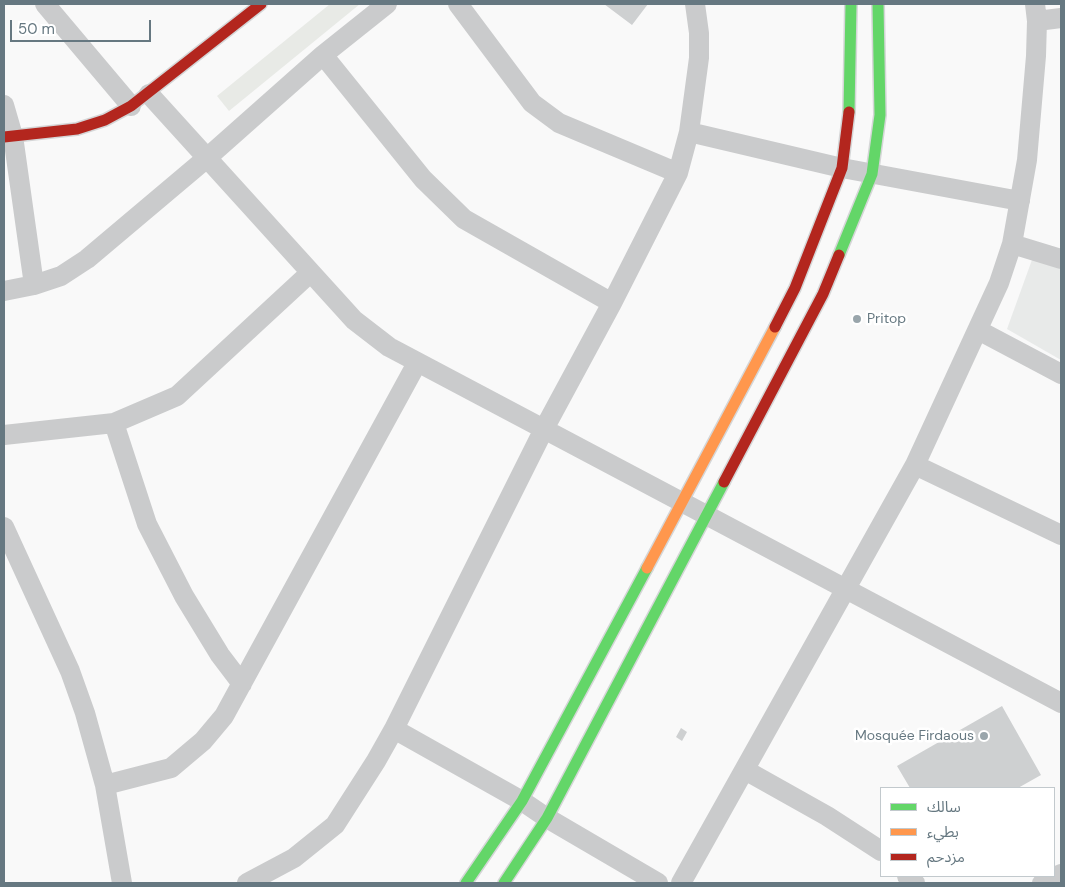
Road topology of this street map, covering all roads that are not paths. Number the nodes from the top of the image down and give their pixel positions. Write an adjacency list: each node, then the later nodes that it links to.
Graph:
1 (46, 4): 13 (street)
2 (387, 4): 10 (street)
3 (458, 4): 18 (street)
4 (694, 4): 14 (street)
5 (851, 4): 17 (main road)
6 (878, 4): 19 (main road)
7 (248, 8): 11 (main road)
8 (1036, 12): 9 (street); 20 (street)
9 (1061, 18)
10 (323, 55): 16 (street); 26 (street)
11 (149, 94): 13 (main road); 16 (street)
12 (4, 105): 15 (street)
13 (132, 106): 15 (main road)
14 (689, 132): 17 (street); 18 (street)
15 (8, 136): 24 (street)
16 (208, 157): 23 (street); 24 (street)
17 (842, 168): 19 (street); 34 (main road)
18 (678, 172): 26 (street)
19 (872, 174): 20 (street); 35 (main road)
20 (1020, 202): 21 (street)
21 (1012, 244): 22 (street); 27 (street)
22 (1061, 260)
23 (310, 273): 28 (street); 30 (street)
24 (34, 285): 25 (street)
25 (4, 291)
26 (612, 303): 31 (street)
27 (978, 330): 29 (street); 33 (street)
28 (417, 363): 31 (street); 39 (street)
29 (1061, 374)
30 (114, 423): 32 (street); 39 (street)
31 (544, 429): 34 (street); 41 (street)
32 (4, 435)
33 (915, 465): 37 (street); 38 (street)
34 (682, 502): 35 (street); 44 (main road)
35 (707, 515): 38 (street); 45 (main road)
36 (4, 527): 43 (street)
37 (1061, 535)
38 (846, 589): 40 (street); 42 (street)
39 (242, 684): 43 (street)
40 (1061, 703)
41 (394, 729): 44 (street); 49 (street)
42 (745, 770): 46 (street); 53 (street)
43 (105, 785): 48 (street)
44 (522, 802): 45 (street); 50 (main road)
45 (547, 818): 51 (main road); 52 (street)
46 (880, 850)
47 (1055, 877): 54 (street)
48 (122, 883)
49 (248, 883)
50 (466, 883)
51 (504, 883)
52 (658, 883)
53 (680, 883)
54 (1042, 883)

